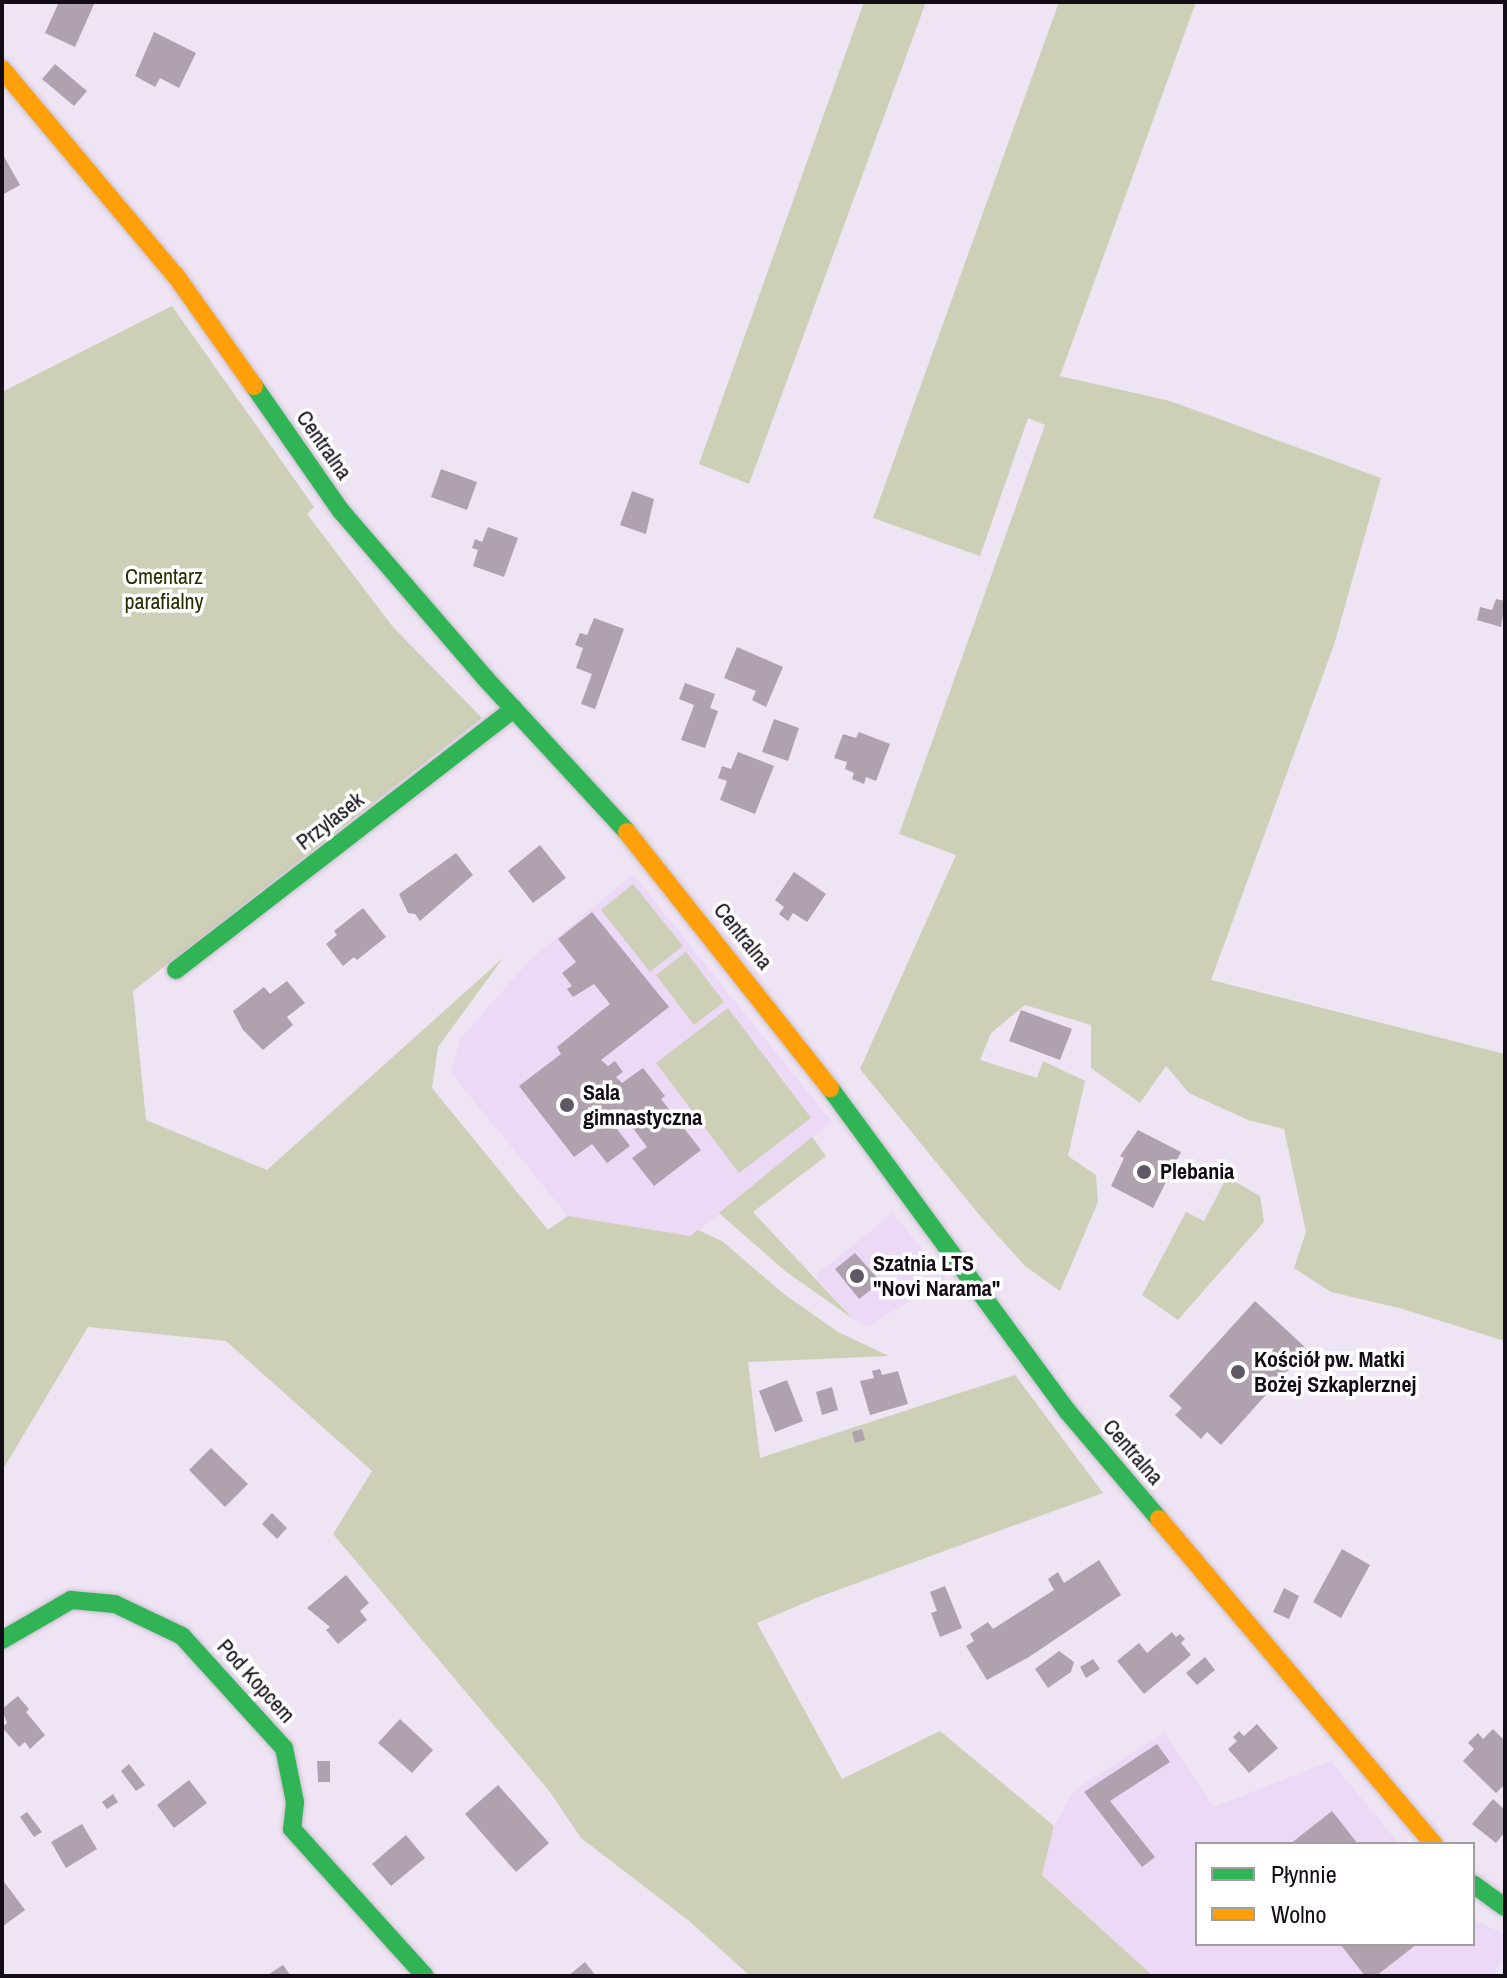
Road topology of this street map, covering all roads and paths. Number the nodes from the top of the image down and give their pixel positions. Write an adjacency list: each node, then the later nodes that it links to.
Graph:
1 (2, 69): 2 (street, Centralna)
2 (514, 709): 3 (street, Przylasek); 5 (street, Centralna)
3 (176, 970)
4 (2, 1640): 8 (street, Pod Kopcem)
5 (1432, 1842)
6 (1475, 1885): 7 (street)
7 (1505, 1907)
8 (425, 1976)

